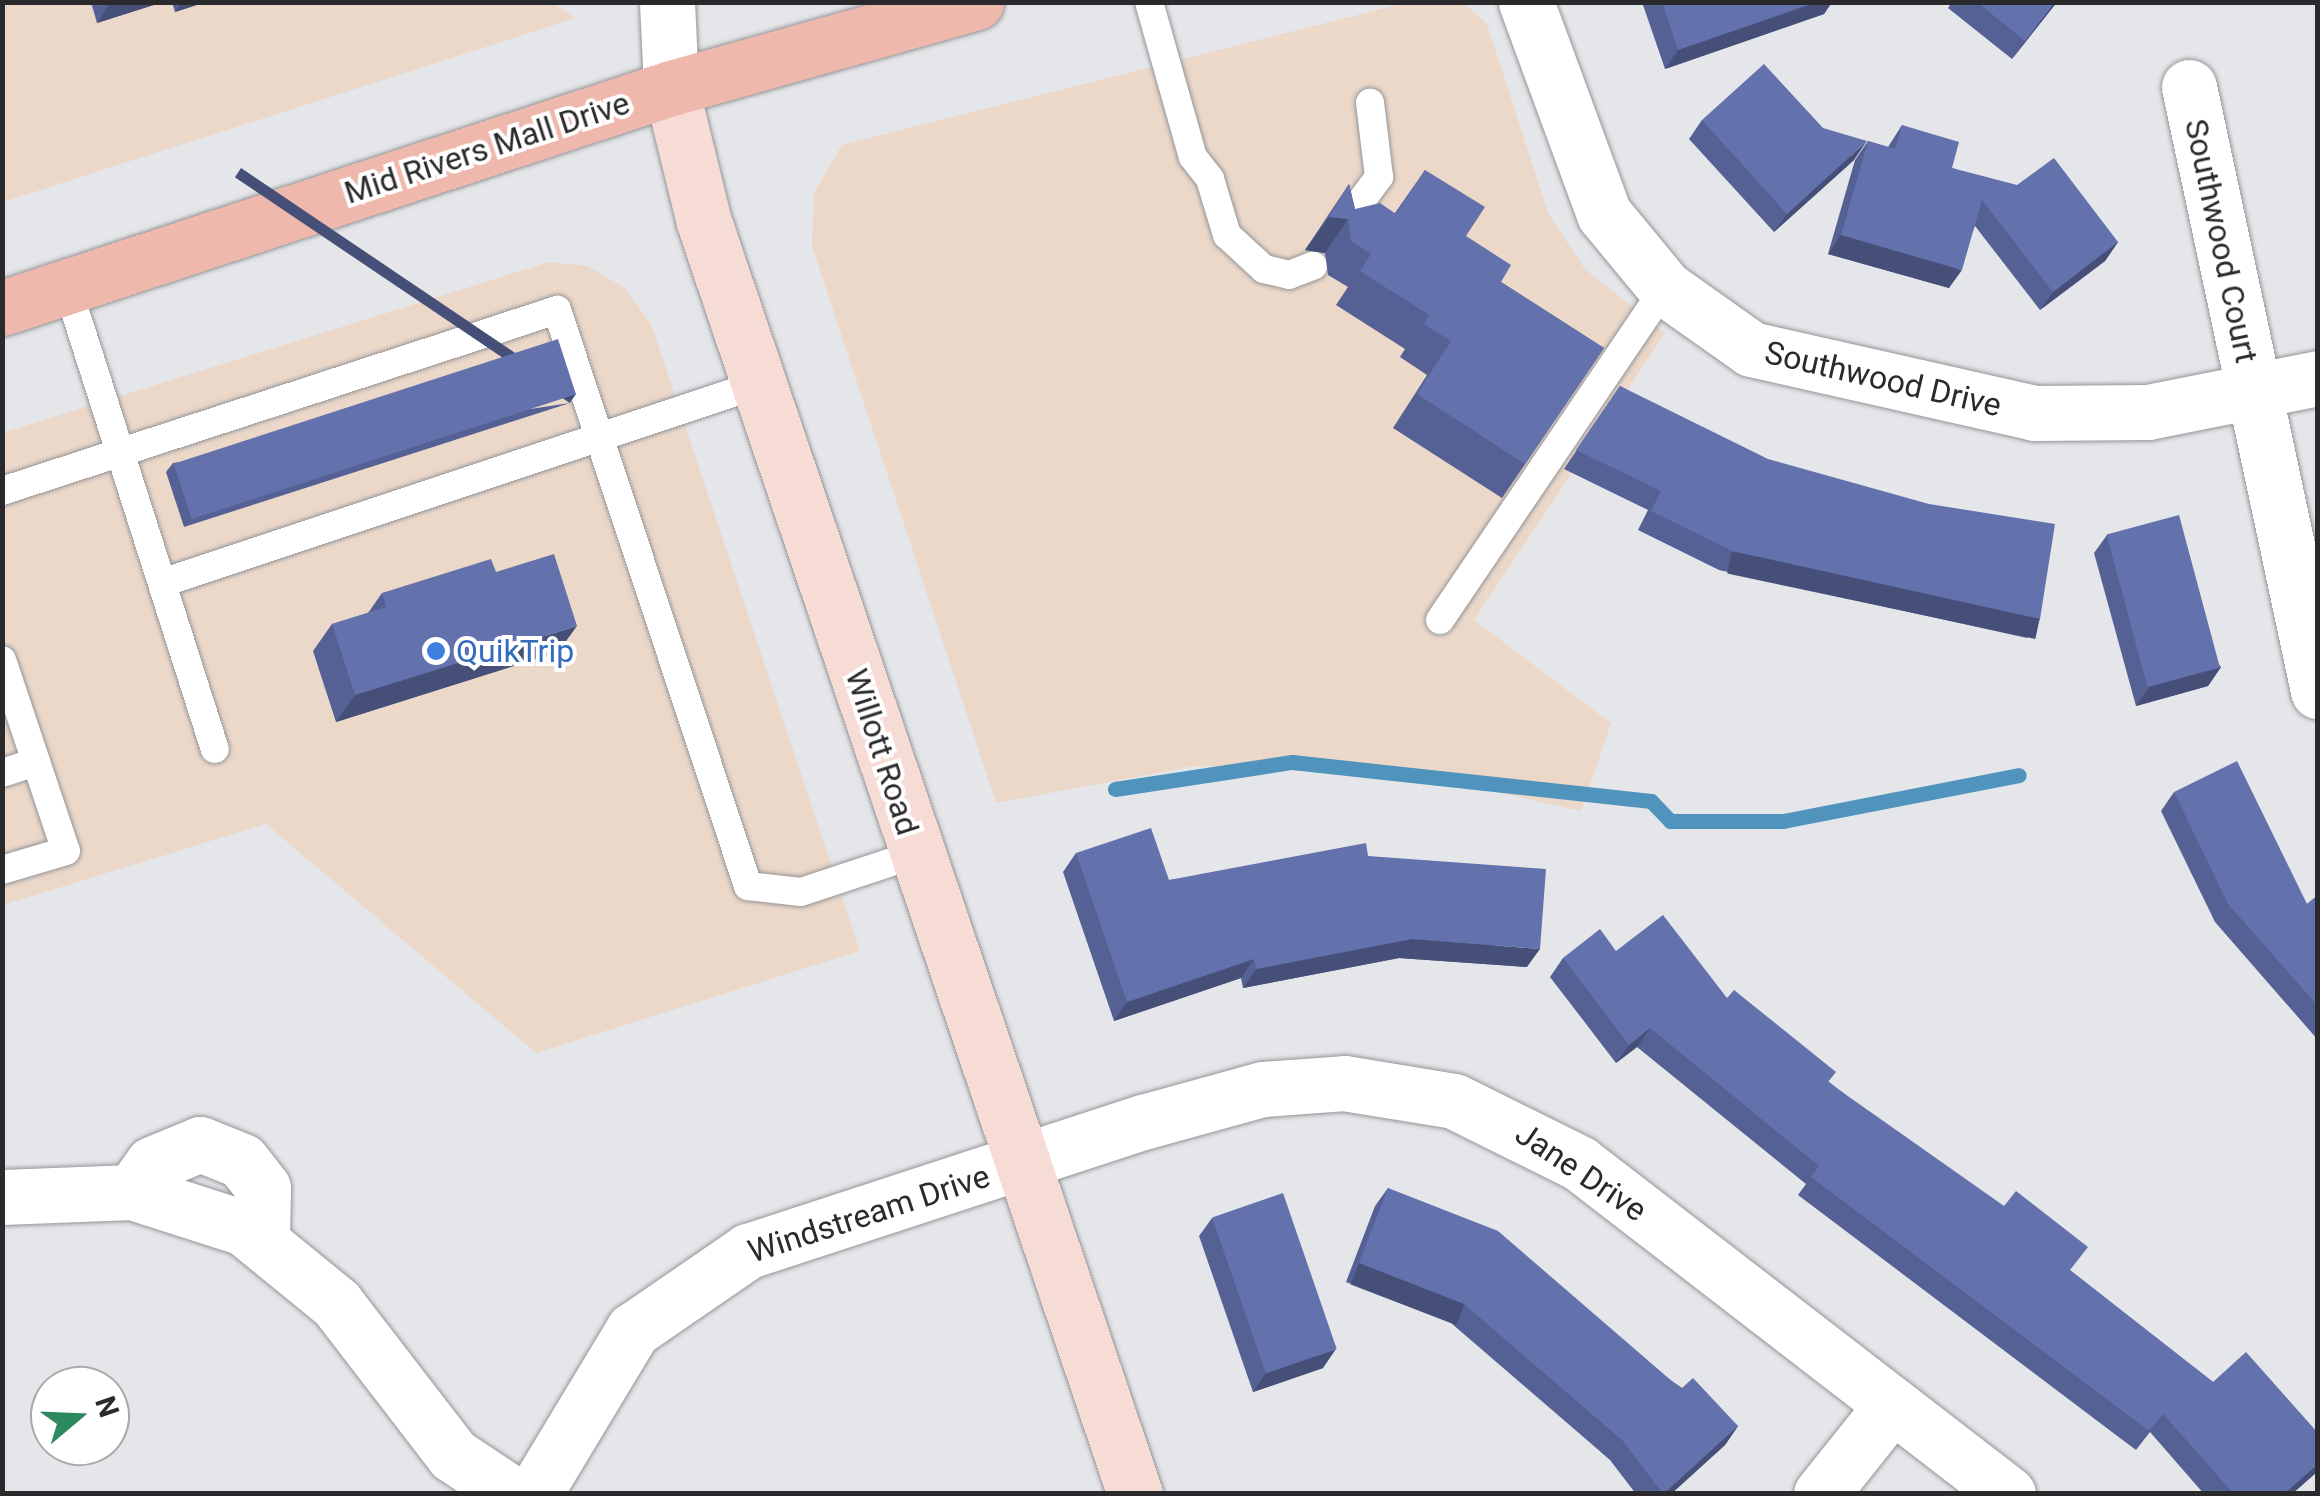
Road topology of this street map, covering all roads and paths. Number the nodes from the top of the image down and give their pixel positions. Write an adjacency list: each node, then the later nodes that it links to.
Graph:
1 (667, 2): 6 (street, Willott Road)
2 (976, 2): 6 (main road, Mid Rivers Mall Drive)
3 (1149, 2): 9 (lane)
4 (1526, 2): 11 (street, Southwood Drive)
5 (2189, 87): 15 (street, Southwood Court)
6 (671, 88): 10 (main road, Mid Rivers Mall Drive); 14 (main road, Willott Road)
7 (1370, 103): 8 (lane)
8 (1342, 228)
9 (1313, 266)
10 (67, 286): 12 (main road, Mid Rivers Mall Drive); 17 (lane)
11 (1665, 288): 15 (street, Southwood Drive); 20 (lane)
12 (2, 308)
13 (2318, 378): 15 (street, Southwood Drive)
14 (759, 384): 16 (lane); 26 (main road, Willott Road)
15 (2253, 394): 22 (street, Southwood Court)
16 (600, 438): 17 (lane); 19 (lane); 26 (lane)
17 (121, 453): 18 (lane); 19 (lane)
18 (2, 491)
19 (162, 583): 23 (lane)
20 (1440, 620)
21 (2, 660): 24 (lane)
22 (2318, 691)
23 (215, 749)
24 (36, 762): 25 (lane); 27 (lane)
25 (2, 774)
26 (916, 854): 28 (main road, Willott Road)
27 (2, 870)
28 (1019, 1165): 30 (street, Jane Drive); 32 (street, Windstream Drive); 33 (main road, Willott Road)
29 (2, 1197): 31 (street)
30 (1892, 1405): 34 (street); 35 (street, Jane Drive)
31 (512, 1494)
32 (534, 1494)
33 (1134, 1494)
34 (1821, 1494)
35 (2008, 1494)

